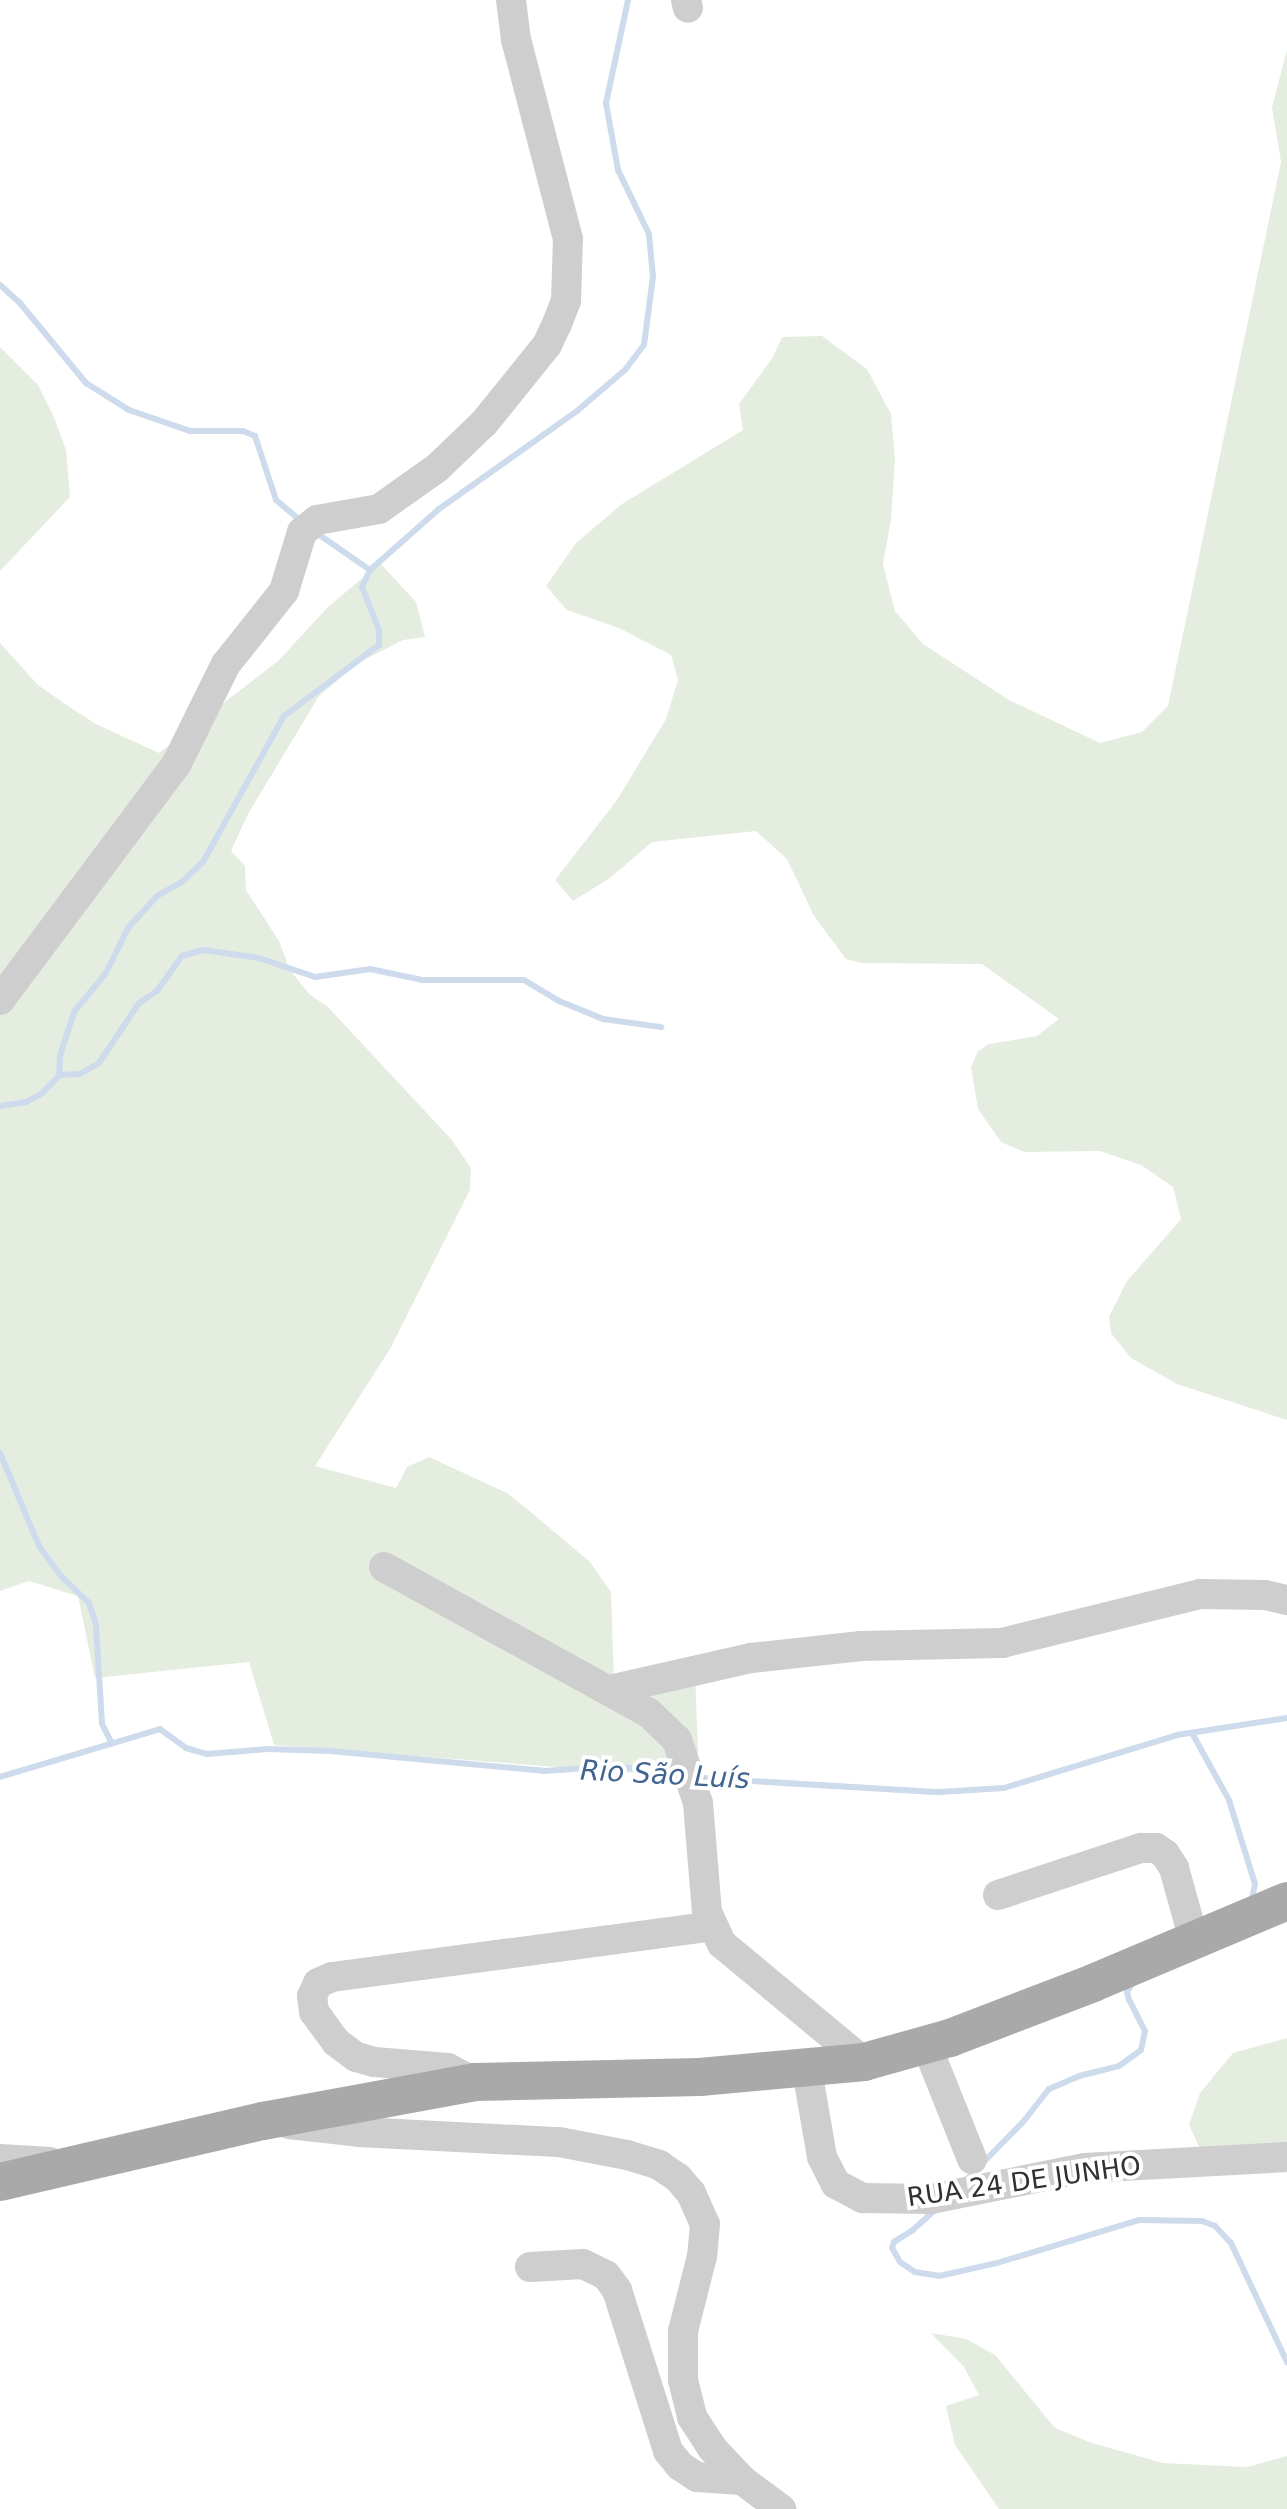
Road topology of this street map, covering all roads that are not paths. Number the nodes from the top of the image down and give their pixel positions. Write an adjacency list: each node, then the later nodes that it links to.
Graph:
1 (511, 0): 2 (street)
2 (0, 1000)
3 (384, 1567): 5 (street)
4 (1287, 1600): 5 (street)
5 (610, 1690): 8 (street)
6 (998, 1895): 9 (street)
7 (1287, 1901): 9 (main road)
8 (712, 1926): 11 (street); 13 (street)
9 (1194, 1940): 10 (main road)
10 (926, 2044): 11 (main road); 17 (street)
11 (864, 2062): 12 (main road)
12 (807, 2070): 13 (main road); 15 (street, RUA 24 DE JUNHO)
13 (475, 2082): 14 (main road)
14 (263, 2121): 18 (main road); 21 (street)
15 (1287, 2157)
16 (0, 2159): 18 (street)
17 (972, 2159)
18 (76, 2164): 19 (main road)
19 (0, 2182)
20 (530, 2267): 21 (street)
21 (742, 2480): 22 (street)
22 (781, 2509)

